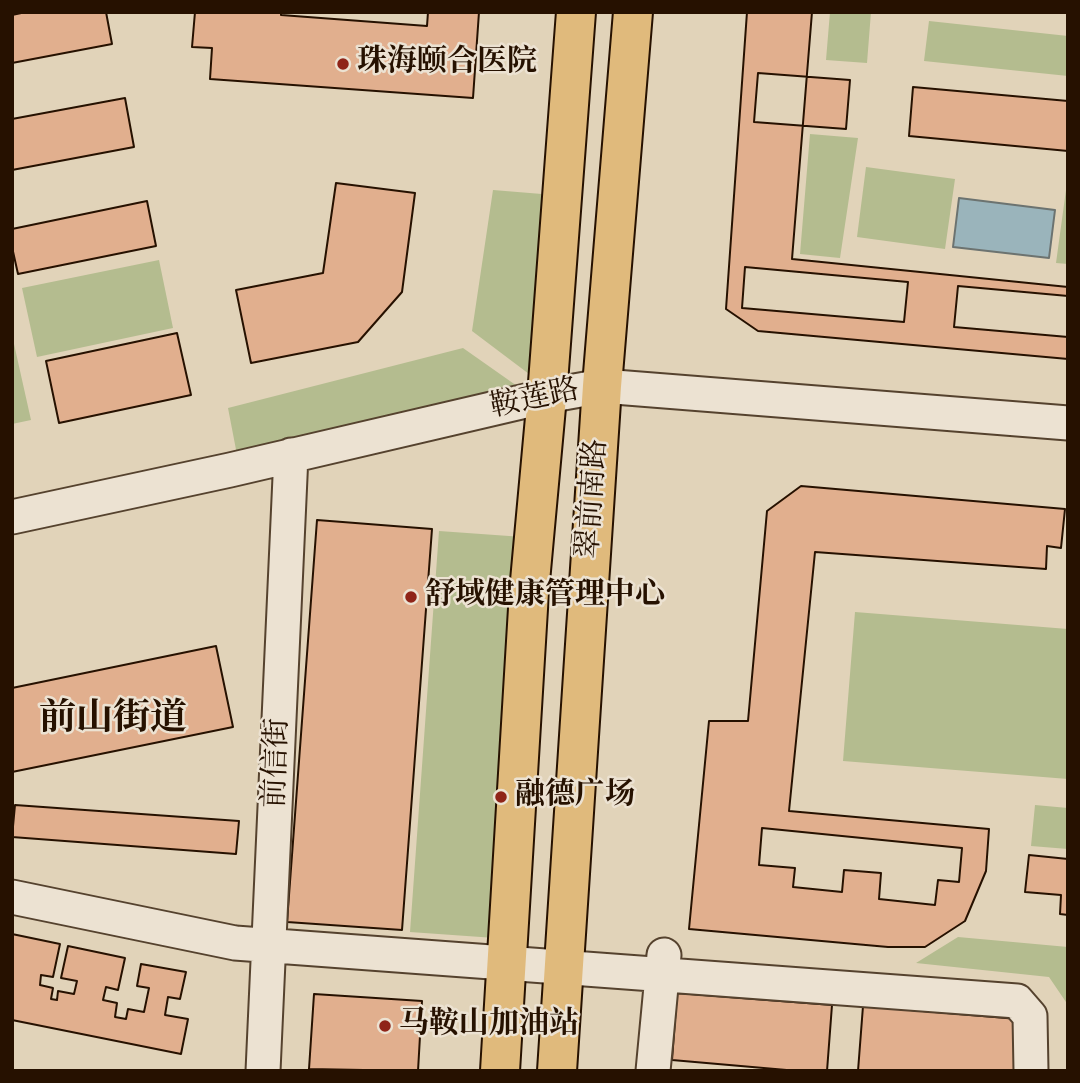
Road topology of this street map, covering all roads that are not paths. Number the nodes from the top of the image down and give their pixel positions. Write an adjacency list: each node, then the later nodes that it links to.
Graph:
1 (576, 12): 4 (main road, 翠前南路)
2 (633, 12): 3 (main road, 翠前南路)
3 (601, 386): 4 (street, 鞍莲路); 5 (street, 鞍莲路); 12 (main road, 翠前南路)
4 (547, 396): 6 (street, 鞍莲路); 10 (main road, 翠前南路)
5 (1068, 423)
6 (291, 455): 7 (street, 鞍莲路); 9 (street, 前信街)
7 (12, 517)
8 (12, 897): 9 (street)
9 (270, 946): 10 (street); 13 (street, 前信街)
10 (507, 964): 12 (street); 14 (main road, 翠前南路)
11 (664, 964): 12 (street); 16 (street); 17 (street)
12 (563, 968): 15 (main road, 翠前南路)
13 (263, 1071)
14 (500, 1071)
15 (556, 1071)
16 (653, 1071)
17 (1031, 1071)

